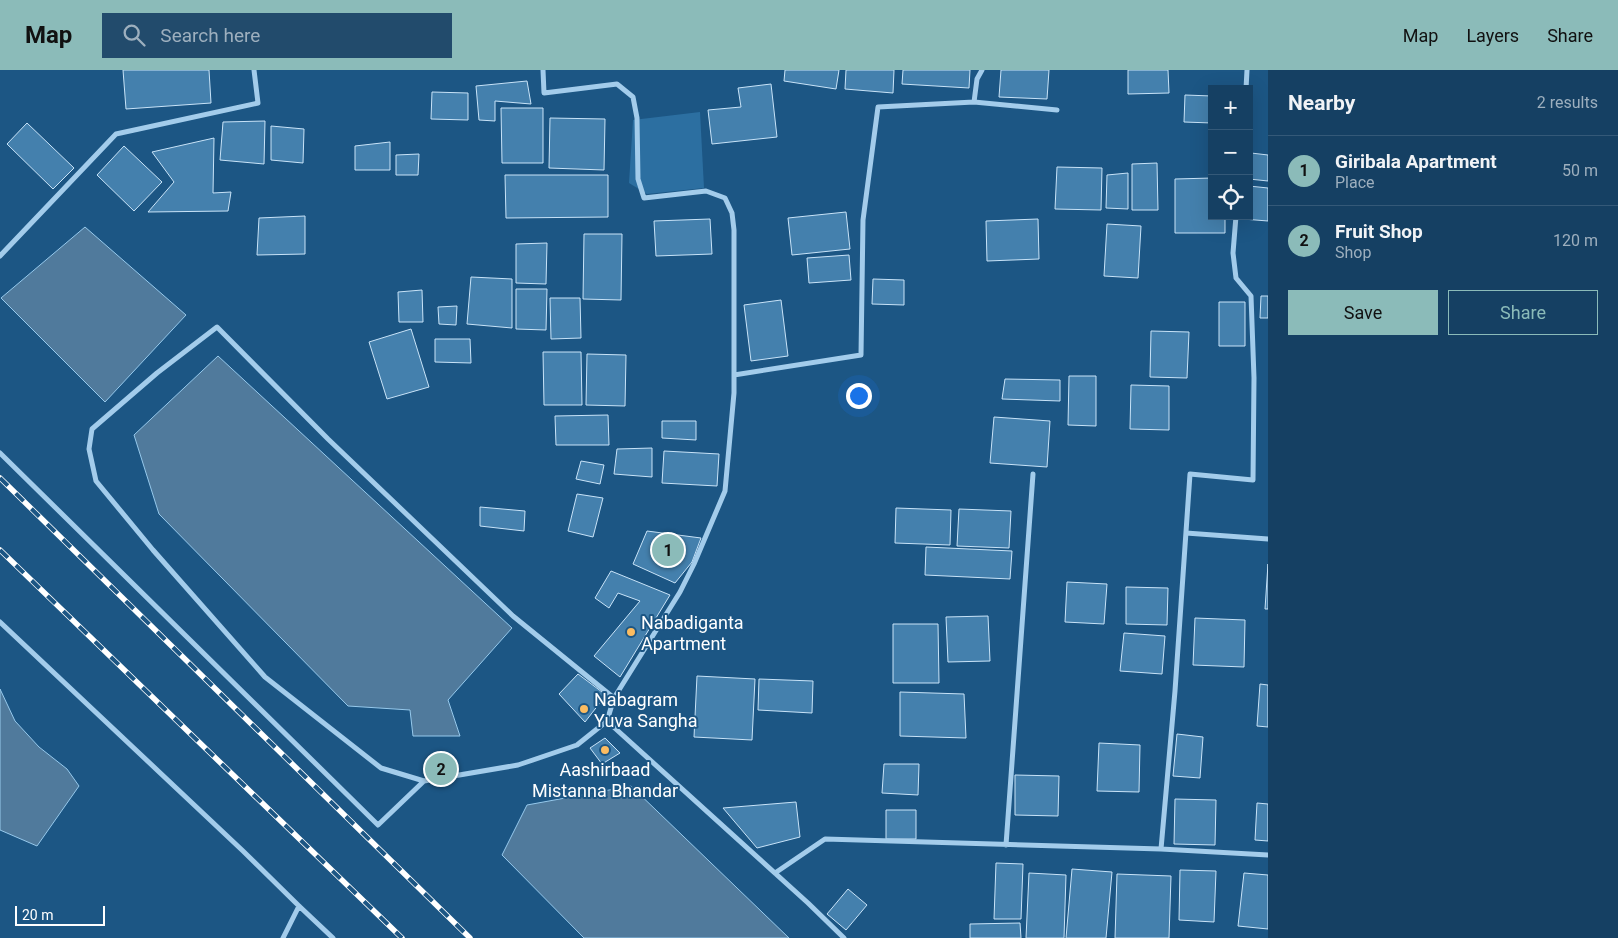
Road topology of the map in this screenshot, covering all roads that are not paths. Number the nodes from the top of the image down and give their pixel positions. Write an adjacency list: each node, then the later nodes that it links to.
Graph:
1 (254, 70): 9 (street)
2 (543, 70): 10 (street)
3 (982, 70): 6 (street)
4 (1247, 70): 5 (street)
5 (1246, 85)
6 (974, 102): 7 (street); 10 (street)
7 (1058, 110)
8 (1236, 220): 13 (street)
9 (0, 256)
10 (734, 374): 16 (street)
11 (0, 453): 18 (street)
12 (1033, 474): 19 (street)
13 (1186, 534): 14 (street); 20 (street)
14 (1268, 539)
15 (0, 622): 23 (street)
16 (614, 698): 17 (street); 18 (street)
17 (607, 721): 18 (street); 22 (street)
18 (424, 781)
19 (1006, 845): 20 (street); 22 (street)
20 (1161, 849): 21 (street)
21 (1268, 855)
22 (776, 873): 26 (street)
23 (298, 906): 24 (street); 25 (street)
24 (283, 938)
25 (333, 938)
26 (844, 938)

